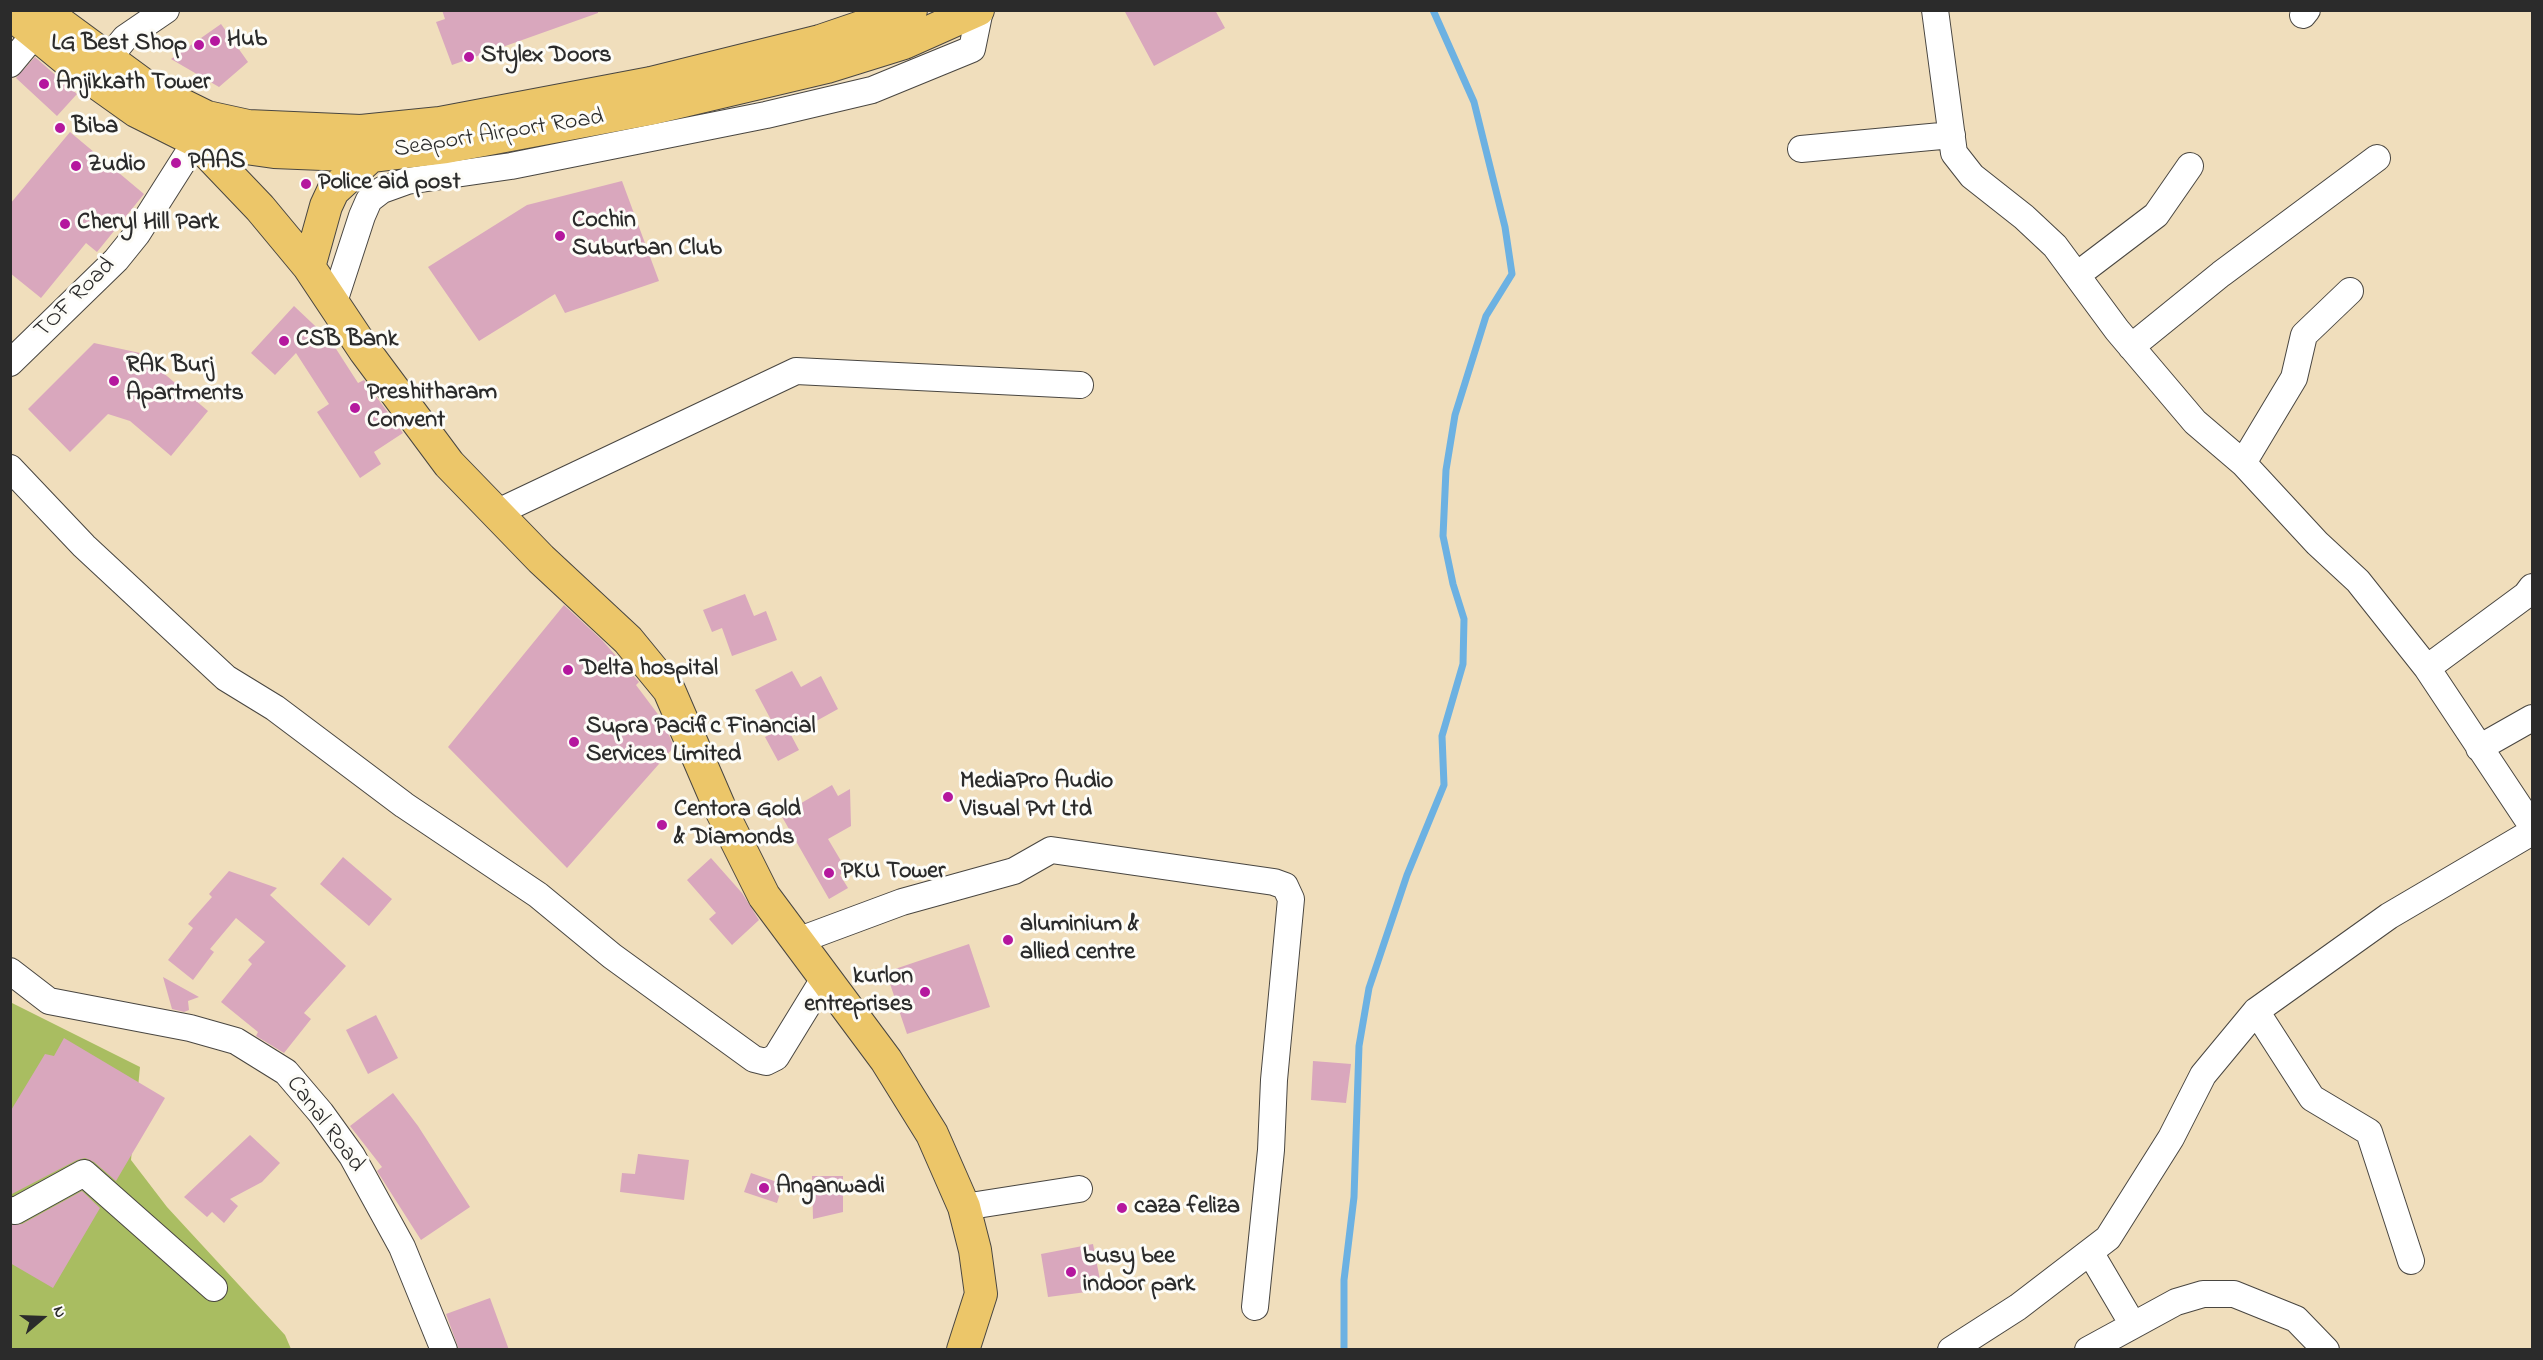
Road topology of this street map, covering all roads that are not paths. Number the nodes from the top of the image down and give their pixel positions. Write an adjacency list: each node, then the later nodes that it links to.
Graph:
1 (166, 10): 7 (street)
2 (911, 10): 11 (main road, Seaport Airport Road)
3 (979, 10): 13 (main road, Seaport Airport Road); 20 (street)
4 (1935, 10): 10 (street)
5 (10, 13): 6 (main road, Seaport Airport Road)
6 (38, 22): 7 (main road, Seaport Airport Road); 8 (street); 9 (main road, Seaport Airport Road)
7 (106, 60): 9 (main road, Seaport Airport Road)
8 (10, 64)
9 (198, 128): 11 (main road, Seaport Airport Road); 16 (main road); 22 (street, TOF Road)
10 (1952, 135): 12 (street); 18 (street)
11 (247, 137): 13 (main road, Seaport Airport Road); 16 (main road)
12 (1801, 149)
13 (372, 156): 17 (main road)
14 (2377, 158): 21 (street)
15 (2190, 166): 18 (street)
16 (264, 213): 17 (main road)
17 (309, 267): 20 (main road)
18 (2077, 275): 21 (street)
19 (2350, 291): 24 (street)
20 (333, 305): 26 (main road)
21 (2131, 347): 24 (street)
22 (10, 363)
23 (1080, 385): 26 (street)
24 (2242, 463): 28 (street)
25 (10, 468): 35 (street)
26 (496, 513): 33 (main road)
27 (2532, 587): 28 (street)
28 (2427, 668): 30 (street)
29 (2532, 718): 30 (street)
30 (2479, 748): 31 (street)
31 (2532, 826)
32 (2532, 832): 36 (street)
33 (797, 941): 35 (main road); 43 (street)
34 (10, 971): 45 (street, Canal Road)
35 (825, 977): 38 (main road)
36 (2256, 1011): 40 (street); 41 (street)
37 (1079, 1189): 38 (street)
38 (964, 1207): 46 (main road)
39 (10, 1210): 42 (street)
40 (2090, 1252): 44 (street); 47 (street)
41 (2410, 1261)
42 (214, 1288)
43 (1255, 1307)
44 (2133, 1325): 48 (street); 49 (street)
45 (444, 1350)
46 (963, 1350)
47 (1951, 1350)
48 (2088, 1350)
49 (2326, 1350)

